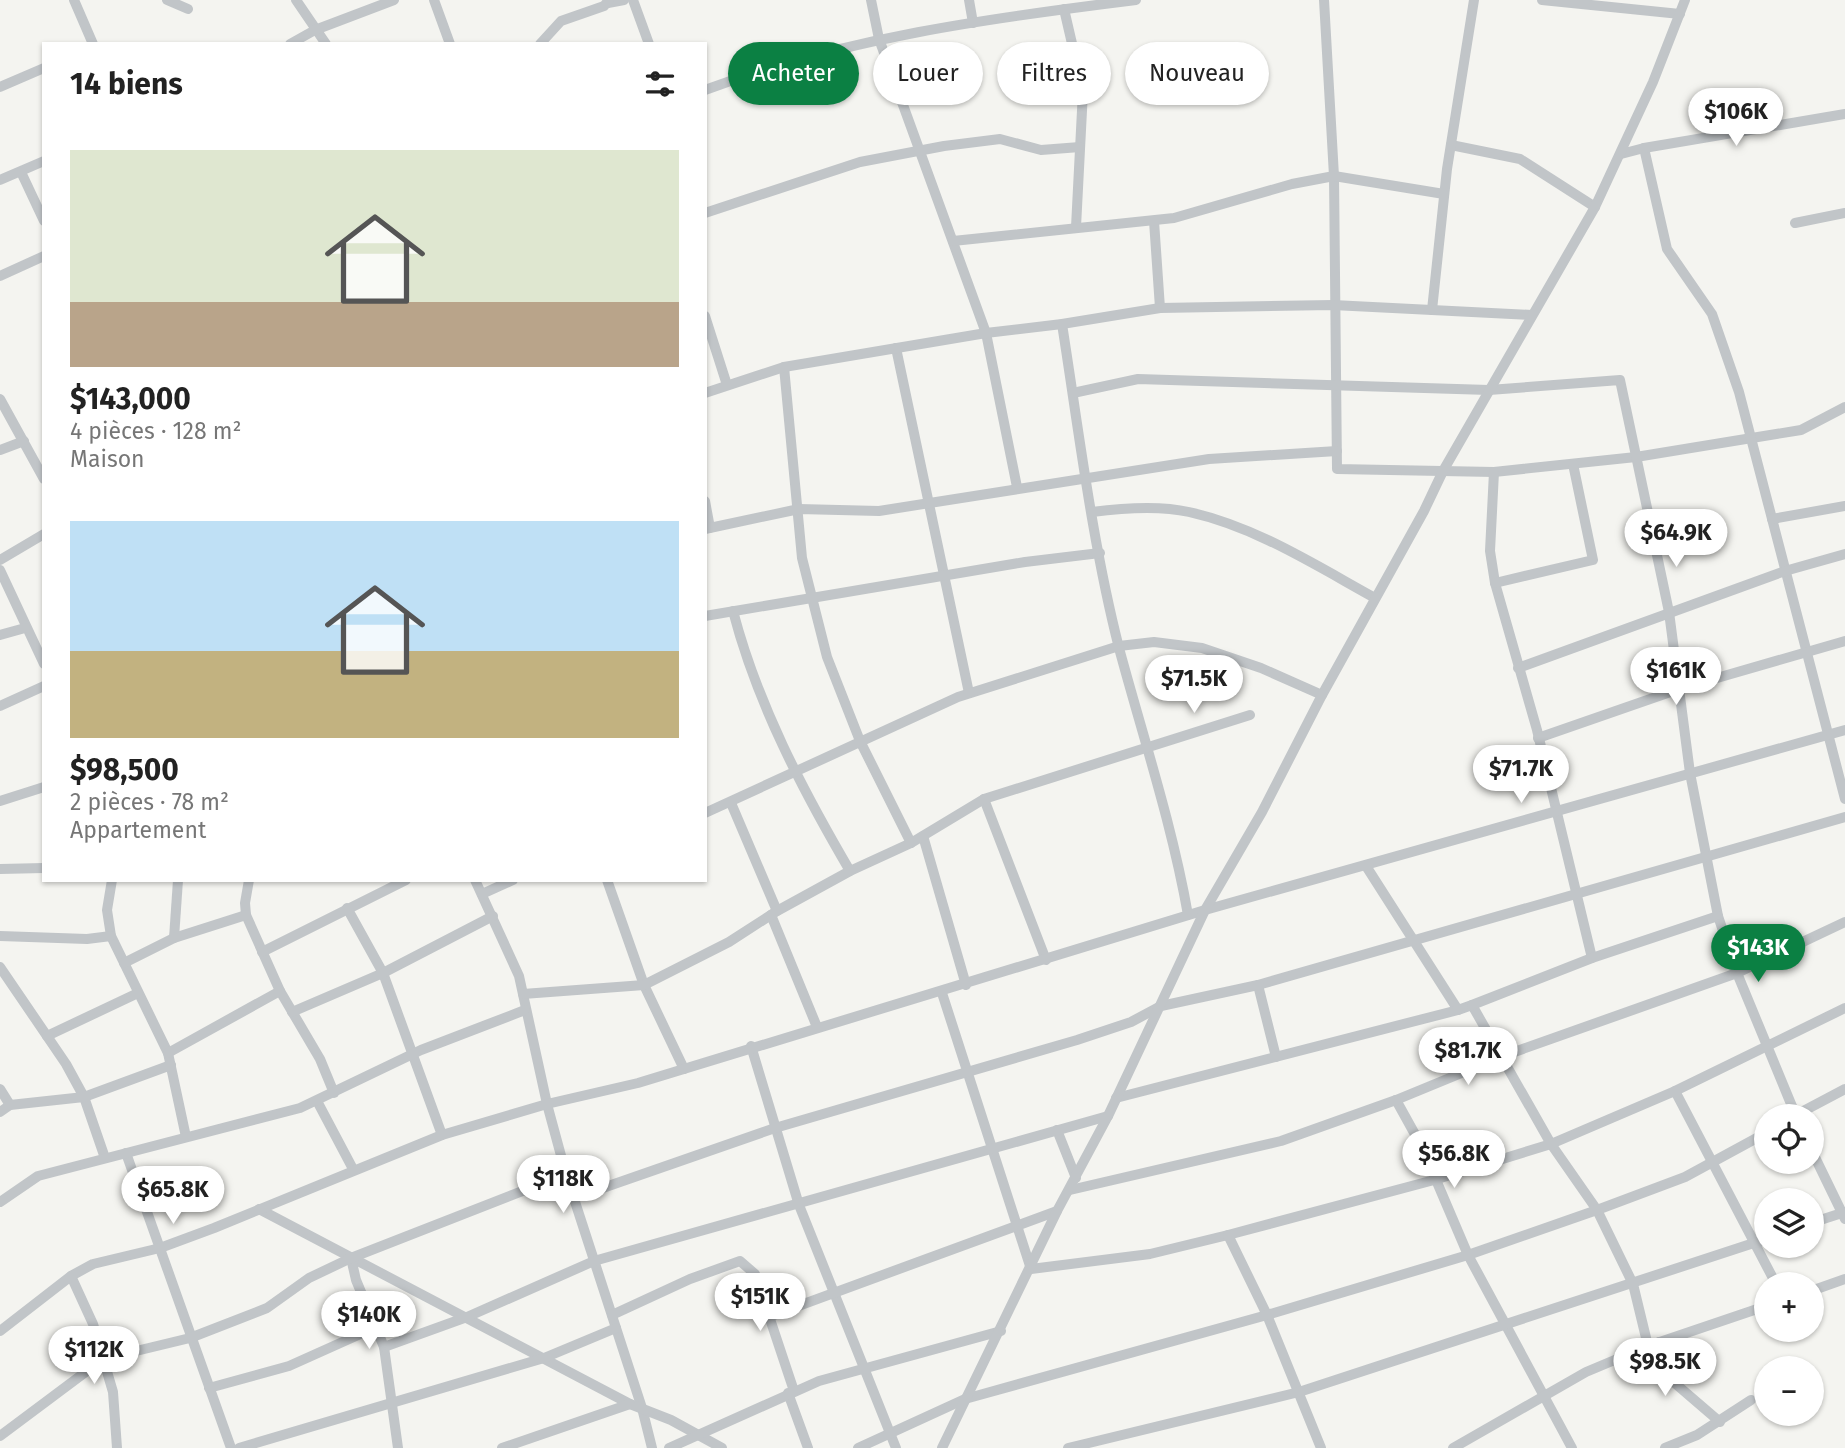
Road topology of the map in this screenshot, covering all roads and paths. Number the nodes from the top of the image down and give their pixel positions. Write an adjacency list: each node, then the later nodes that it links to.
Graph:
1 (74, 0): 24 (street)
2 (167, 0): 17 (street)
3 (296, 0): 22 (street)
4 (394, 0): 22 (street)
5 (434, 0): 27 (street)
6 (624, 0): 16 (street)
7 (633, 0): 29 (street)
8 (871, 0): 23 (street)
9 (969, 0): 21 (street)
10 (1037, 0): 19 (street)
11 (1136, 0): 18 (street)
12 (1324, 0): 41 (street)
13 (1474, 0): 34 (street)
14 (1542, 0): 20 (street)
15 (1685, 0): 20 (street)
16 (608, 1): 28 (street)
17 (188, 9)
18 (1065, 9): 19 (street); 35 (street)
19 (1038, 13): 21 (street)
20 (1680, 14): 38 (street)
21 (973, 23): 23 (street)
22 (316, 30): 25 (street); 26 (street)
23 (879, 39): 32 (street); 37 (street)
24 (92, 42)
25 (294, 42)
26 (325, 42)
27 (449, 42)
28 (542, 42)
29 (648, 42)
30 (42, 69): 31 (street)
31 (0, 87)
32 (707, 89)
33 (1845, 114): 36 (street)
34 (1451, 145): 43 (street); 44 (street)
35 (1080, 147): 37 (street); 50 (street)
36 (1644, 148): 38 (street); 70 (street)
37 (919, 151): 45 (street); 51 (street)
38 (1621, 154): 44 (street)
39 (42, 163): 40 (street)
40 (21, 172): 42 (street); 47 (street)
41 (1334, 176): 43 (street); 48 (street); 54 (street)
42 (0, 180)
43 (1444, 194): 56 (street)
44 (1595, 207): 57 (street)
45 (707, 212)
46 (1845, 213): 49 (street)
47 (42, 217)
48 (1154, 221): 50 (street); 55 (street)
49 (1795, 223)
50 (1076, 227): 51 (street)
51 (953, 241): 60 (street)
52 (42, 257): 53 (street)
53 (0, 276)
54 (1333, 305): 55 (street); 56 (street); 64 (street)
55 (1160, 308): 59 (street)
56 (1432, 310): 57 (street)
57 (1532, 316): 65 (street)
58 (707, 322): 63 (street)
59 (1062, 324): 60 (street); 67 (street)
60 (986, 333): 61 (street); 80 (street)
61 (896, 348): 62 (street); 81 (street)
62 (784, 367): 63 (street); 83 (street)
63 (727, 385): 66 (street)
64 (1336, 386): 65 (street); 67 (street); 73 (street)
65 (1489, 390): 74 (street); 76 (street)
66 (707, 392)
67 (1073, 393): 79 (street)
68 (0, 399): 71 (street)
69 (1845, 407): 70 (street)
70 (1751, 438): 74 (street); 85 (street)
71 (24, 441): 72 (street); 78 (street)
72 (0, 450)
73 (1337, 451): 76 (street); 79 (street)
74 (1636, 457): 75 (street); 98 (street)
75 (1573, 464): 77 (street); 94 (street)
76 (1443, 471): 77 (street); 96 (street)
77 (1494, 472): 94 (street)
78 (42, 475)
79 (1086, 476): 80 (street); 84 (street)
80 (1017, 487): 81 (street)
81 (930, 502): 83 (street); 93 (street)
82 (1845, 506): 85 (street)
83 (799, 509): 86 (street); 95 (street)
84 (1092, 512): 88 (street); 96 (street)
85 (1772, 519): 92 (street)
86 (708, 528)
87 (42, 535): 90 (street)
88 (1100, 553): 93 (street); 103 (street)
89 (1845, 554): 92 (street)
90 (0, 560)
91 (0, 570): 100 (street)
92 (1785, 570): 98 (street); 104 (street)
93 (946, 576): 95 (street); 109 (street)
94 (1495, 583): 106 (street)
95 (812, 598): 97 (street); 116 (street)
96 (1375, 598): 110 (street)
97 (733, 611): 99 (street); 118 (street)
98 (1669, 612): 106 (street); 108 (street)
99 (707, 615)
100 (24, 628): 101 (street); 105 (street)
101 (0, 635)
102 (1845, 641): 104 (street)
103 (1119, 646): 109 (street); 110 (street); 117 (street)
104 (1805, 652): 108 (street); 114 (street)
105 (42, 660)
106 (1518, 668): 115 (street)
107 (42, 687): 111 (street)
108 (1679, 689): 115 (street); 119 (street)
109 (969, 693): 116 (street)
110 (1322, 695): 145 (street)
111 (0, 706)
112 (1250, 715): 117 (street)
113 (1845, 730): 114 (street)
114 (1826, 735): 119 (street); 122 (street)
115 (1538, 738): 126 (street)
116 (860, 741): 118 (street); 129 (street)
117 (1148, 749): 121 (street); 148 (street)
118 (796, 771): 124 (street); 134 (street)
119 (1690, 773): 126 (street); 130 (street)
120 (42, 788): 123 (street)
121 (984, 799): 128 (street); 158 (street)
122 (1845, 799)
123 (0, 801)
124 (731, 803): 125 (street); 146 (street)
125 (707, 809)
126 (1556, 811): 131 (street); 143 (street)
127 (1845, 817): 130 (street)
128 (923, 836): 129 (street); 164 (street)
129 (911, 843): 134 (street)
130 (1707, 855): 143 (street); 150 (street)
131 (1366, 866): 145 (street); 155 (street)
132 (42, 868): 133 (street)
133 (0, 869)
134 (850, 871): 146 (street)
135 (112, 882): 153 (street)
136 (178, 882): 154 (street)
137 (249, 882): 147 (street)
138 (402, 882): 144 (street)
139 (476, 882): 142 (street)
140 (509, 882): 142 (street)
141 (608, 882): 163 (street)
142 (482, 894): 149 (street)
143 (1576, 895): 155 (street); 157 (street)
144 (346, 908): 156 (street); 161 (street)
145 (1205, 910): 148 (street); 171 (street)
146 (774, 913): 163 (street); 176 (street)
147 (246, 915): 154 (street); 156 (street)
148 (1188, 915): 158 (street)
149 (493, 916): 161 (street); 169 (street)
150 (1718, 916): 157 (street); 162 (street)
151 (1845, 922): 162 (street)
152 (0, 936): 153 (street)
153 (111, 936): 159 (street)
154 (174, 938): 159 (street)
155 (1412, 942): 165 (street); 174 (street)
156 (262, 952): 166 (street)
157 (1592, 958): 170 (street)
158 (1046, 960): 164 (street)
159 (124, 963): 167 (street)
160 (0, 967): 177 (street)
161 (383, 974): 175 (street); 181 (street)
162 (1737, 974): 178 (street); 182 (street)
163 (644, 985): 169 (street); 185 (street)
164 (966, 985): 168 (street)
165 (1258, 985): 171 (street); 183 (street)
166 (280, 991): 175 (street); 180 (street)
167 (138, 993): 177 (street); 180 (street)
168 (942, 993): 176 (street); 186 (street)
169 (523, 994): 173 (street)
170 (1472, 1005): 174 (street); 182 (street)
171 (1161, 1006): 186 (street); 192 (street)
172 (1845, 1008): 178 (street)
173 (525, 1010): 181 (street); 195 (street)
174 (1458, 1010): 183 (street)
175 (292, 1012): 190 (street)
176 (817, 1027): 179 (street)
177 (47, 1036): 191 (street)
178 (1765, 1044): 189 (street); 196 (street)
179 (751, 1046): 185 (street); 200 (street)
180 (168, 1053): 184 (street)
181 (411, 1055): 190 (street); 202 (street)
182 (1503, 1056): 193 (street); 205 (street)
183 (1276, 1057): 192 (street)
184 (171, 1065): 191 (street); 203 (street)
185 (684, 1069): 195 (street)
186 (965, 1073): 200 (street); 206 (street)
187 (0, 1089): 198 (street)
188 (1845, 1089): 197 (street)
189 (1675, 1091): 205 (street); 209 (street)
190 (334, 1093): 194 (street)
191 (84, 1097): 198 (street); 208 (street)
192 (1116, 1097): 199 (street)
193 (1396, 1100): 214 (street); 215 (street)
194 (317, 1101): 203 (street); 210 (street)
195 (547, 1104): 202 (street); 211 (street)
196 (1791, 1104)
197 (1818, 1104)
198 (5, 1108)
199 (1108, 1116): 201 (street); 213 (street)
200 (775, 1128): 216 (street); 218 (street)
201 (1057, 1130): 206 (street); 213 (street)
202 (442, 1135): 210 (street)
203 (186, 1138): 207 (street)
204 (1754, 1140): 209 (street)
205 (1551, 1144): 214 (street); 220 (street)
206 (990, 1150): 218 (street); 224 (street)
207 (126, 1153): 208 (street); 227 (street)
208 (105, 1157): 217 (street)
209 (1714, 1163): 220 (street); 226 (street)
210 (352, 1169): 219 (street)
211 (566, 1174): 216 (street); 229 (street)
212 (1824, 1174): 222 (street)
213 (1076, 1178): 215 (street)
214 (1434, 1180): 225 (street); 228 (street)
215 (1070, 1190): 221 (street)
216 (574, 1198): 230 (street)
217 (0, 1202)
218 (799, 1205): 230 (street); 237 (street)
219 (260, 1209): 227 (street); 229 (street)
220 (1597, 1210): 228 (street); 235 (street)
221 (1057, 1211): 224 (street); 231 (street)
222 (1844, 1215): 223 (street)
223 (1824, 1220)
224 (1018, 1226): 231 (street); 237 (street)
225 (1228, 1235): 231 (street); 240 (street)
226 (1753, 1243): 232 (street); 235 (street)
227 (160, 1248): 233 (street); 248 (street)
228 (1468, 1255): 240 (street); 243 (street)
229 (351, 1258): 242 (street); 244 (street); 248 (street)
230 (594, 1261): 239 (street); 242 (street)
231 (1031, 1269): 247 (street)
232 (1769, 1272)
233 (71, 1276): 246 (street); 252 (street)
234 (1845, 1279): 236 (street)
235 (1633, 1284): 243 (street); 249 (street)
236 (1824, 1286)
237 (834, 1293): 241 (street); 253 (street)
238 (1754, 1310): 249 (street)
239 (612, 1315): 241 (street); 245 (street)
240 (1268, 1315): 256 (street); 258 (street)
241 (771, 1316): 255 (street)
242 (467, 1317): 250 (street); 251 (street)
243 (1505, 1323): 256 (street); 257 (street)
244 (376, 1327): 250 (street); 254 (street)
245 (616, 1328): 251 (street); 262 (street)
246 (0, 1331)
247 (1000, 1331): 253 (street); 258 (street)
248 (190, 1338): 252 (street); 254 (street)
249 (1654, 1344): 257 (street); 263 (street)
250 (384, 1347): 260 (street)
251 (544, 1358): 260 (street); 261 (street)
252 (103, 1359): 267 (street); 268 (street)
253 (864, 1368): 255 (street); 264 (street)
254 (209, 1388): 269 (street)
255 (791, 1392): 265 (street); 276 (street)
256 (1299, 1392): 280 (street); 281 (street)
257 (1545, 1396): 282 (street); 283 (street)
258 (965, 1399): 264 (street); 279 (street)
259 (1751, 1400): 263 (street)
260 (394, 1402): 270 (street); 271 (street)
261 (630, 1404): 262 (street); 272 (street)
262 (642, 1408): 265 (street); 273 (street)
263 (1720, 1422): 266 (street)
264 (888, 1434): 277 (street); 278 (street)
265 (698, 1435): 274 (street); 275 (street)
266 (1697, 1435): 284 (street); 285 (street)
267 (0, 1436)
268 (117, 1448)
269 (230, 1448)
270 (239, 1448)
271 (398, 1448)
272 (502, 1448)
273 (652, 1448)
274 (669, 1448)
275 (722, 1448)
276 (808, 1448)
277 (858, 1448)
278 (896, 1448)
279 (942, 1448)
280 (1068, 1448)
281 (1321, 1448)
282 (1453, 1448)
283 (1572, 1448)
284 (1665, 1448)
285 (1703, 1448)

